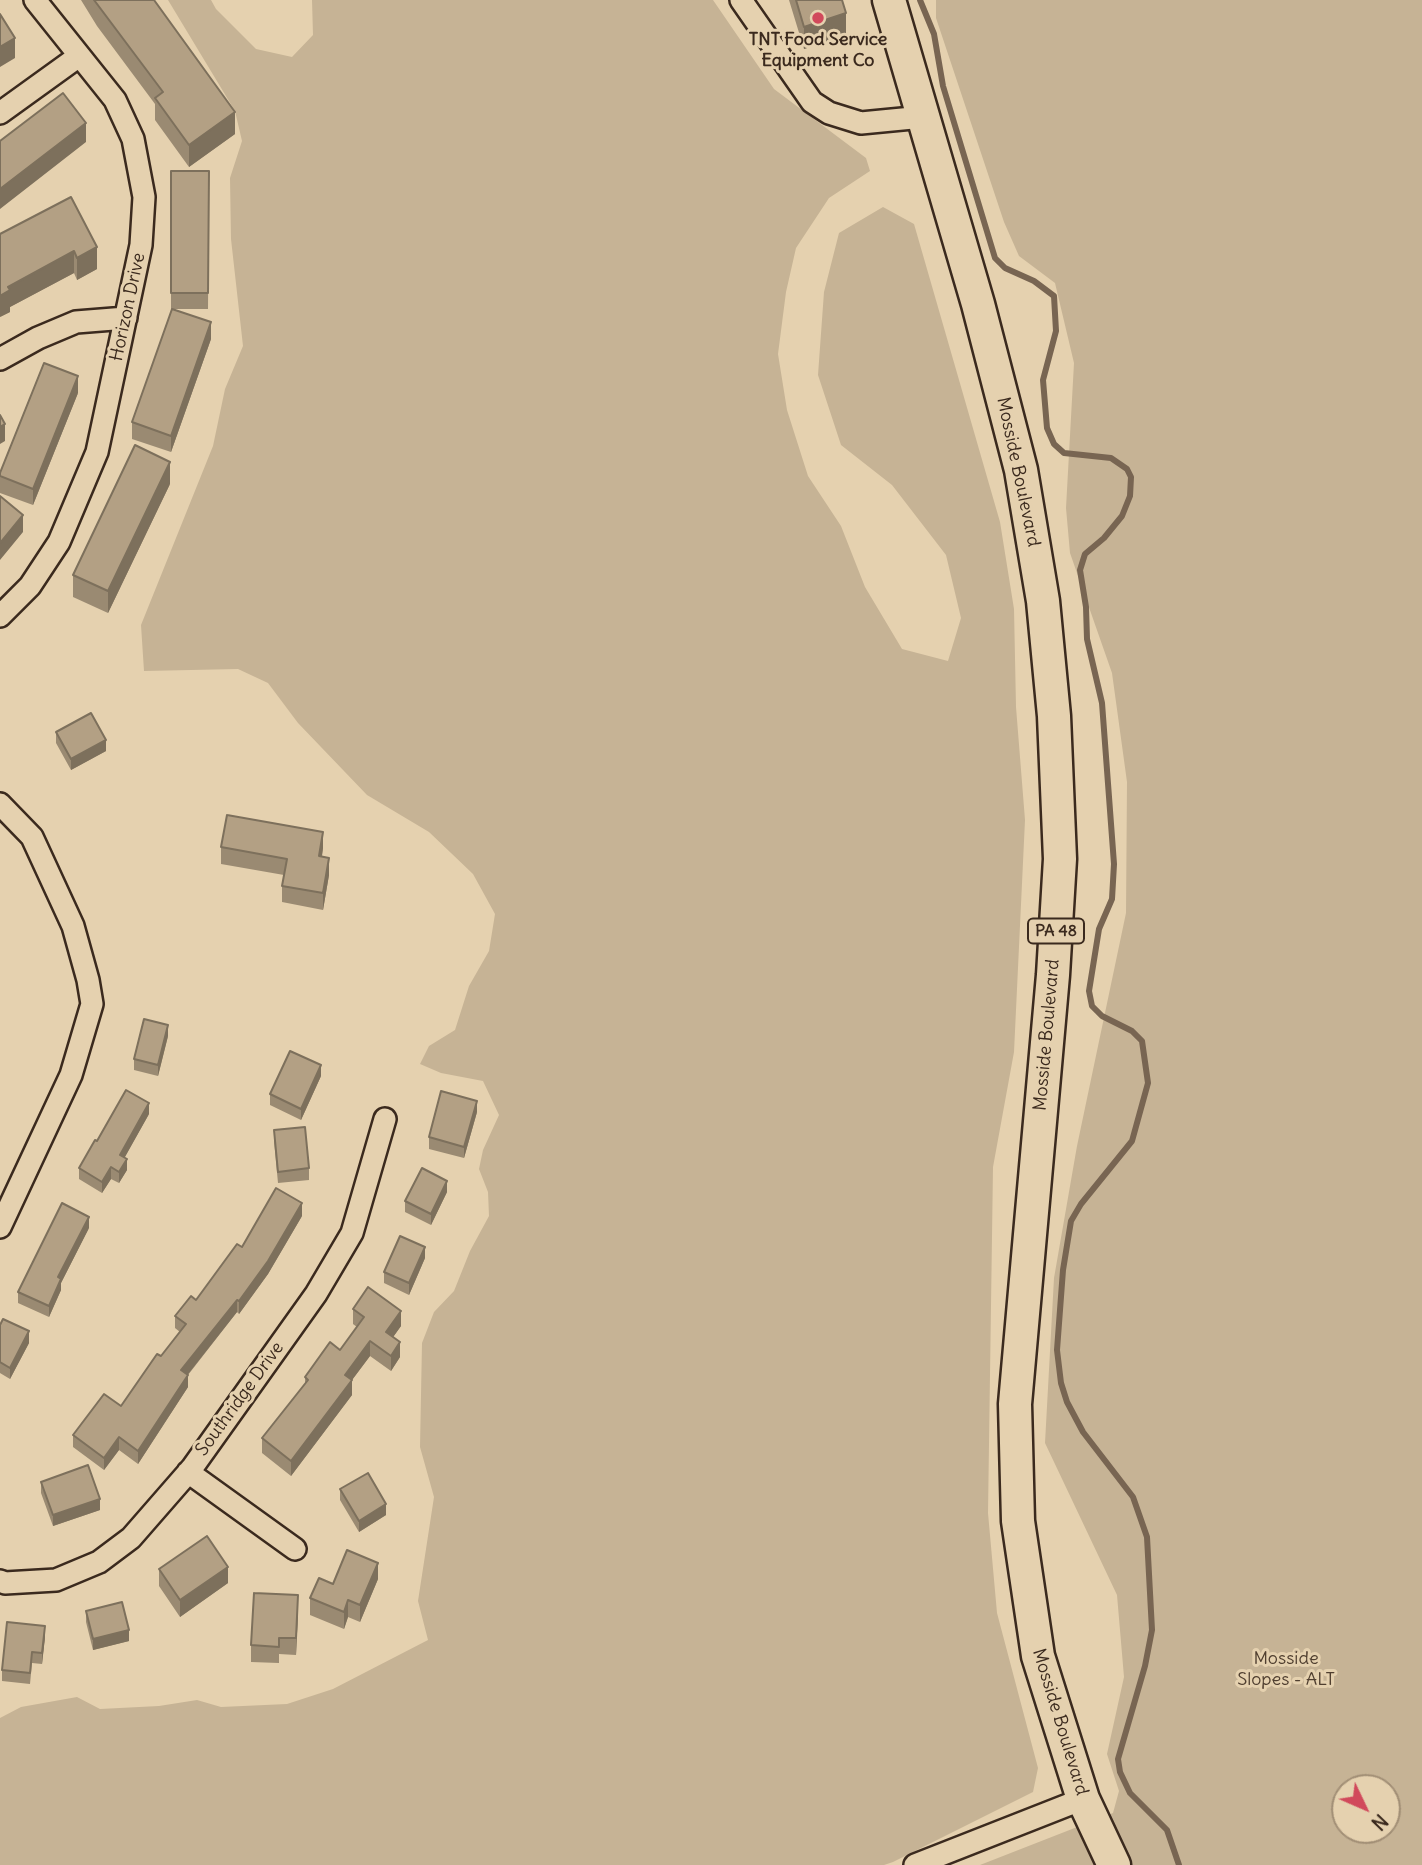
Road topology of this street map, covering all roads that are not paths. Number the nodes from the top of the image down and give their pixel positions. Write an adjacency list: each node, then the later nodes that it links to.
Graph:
1 (34, 0): 4 (street, Horizon Drive)
2 (741, 0): 6 (street)
3 (889, 0): 6 (main road, Mosside Boulevard / PA 48)
4 (79, 56): 5 (street); 7 (street, Horizon Drive)
5 (0, 113)
6 (923, 117): 16 (main road, Mosside Boulevard / PA 48)
7 (126, 318): 8 (street); 9 (street, Horizon Drive)
8 (0, 359)
9 (0, 616)
10 (0, 804): 12 (street)
11 (384, 1119): 13 (street, Southridge Drive)
12 (0, 1227)
13 (187, 1472): 14 (street); 15 (street, Southridge Drive)
14 (295, 1549)
15 (0, 1581)
16 (1083, 1800): 17 (street); 18 (main road, Mosside Boulevard / PA 48)
17 (915, 1865)
18 (1114, 1865)

